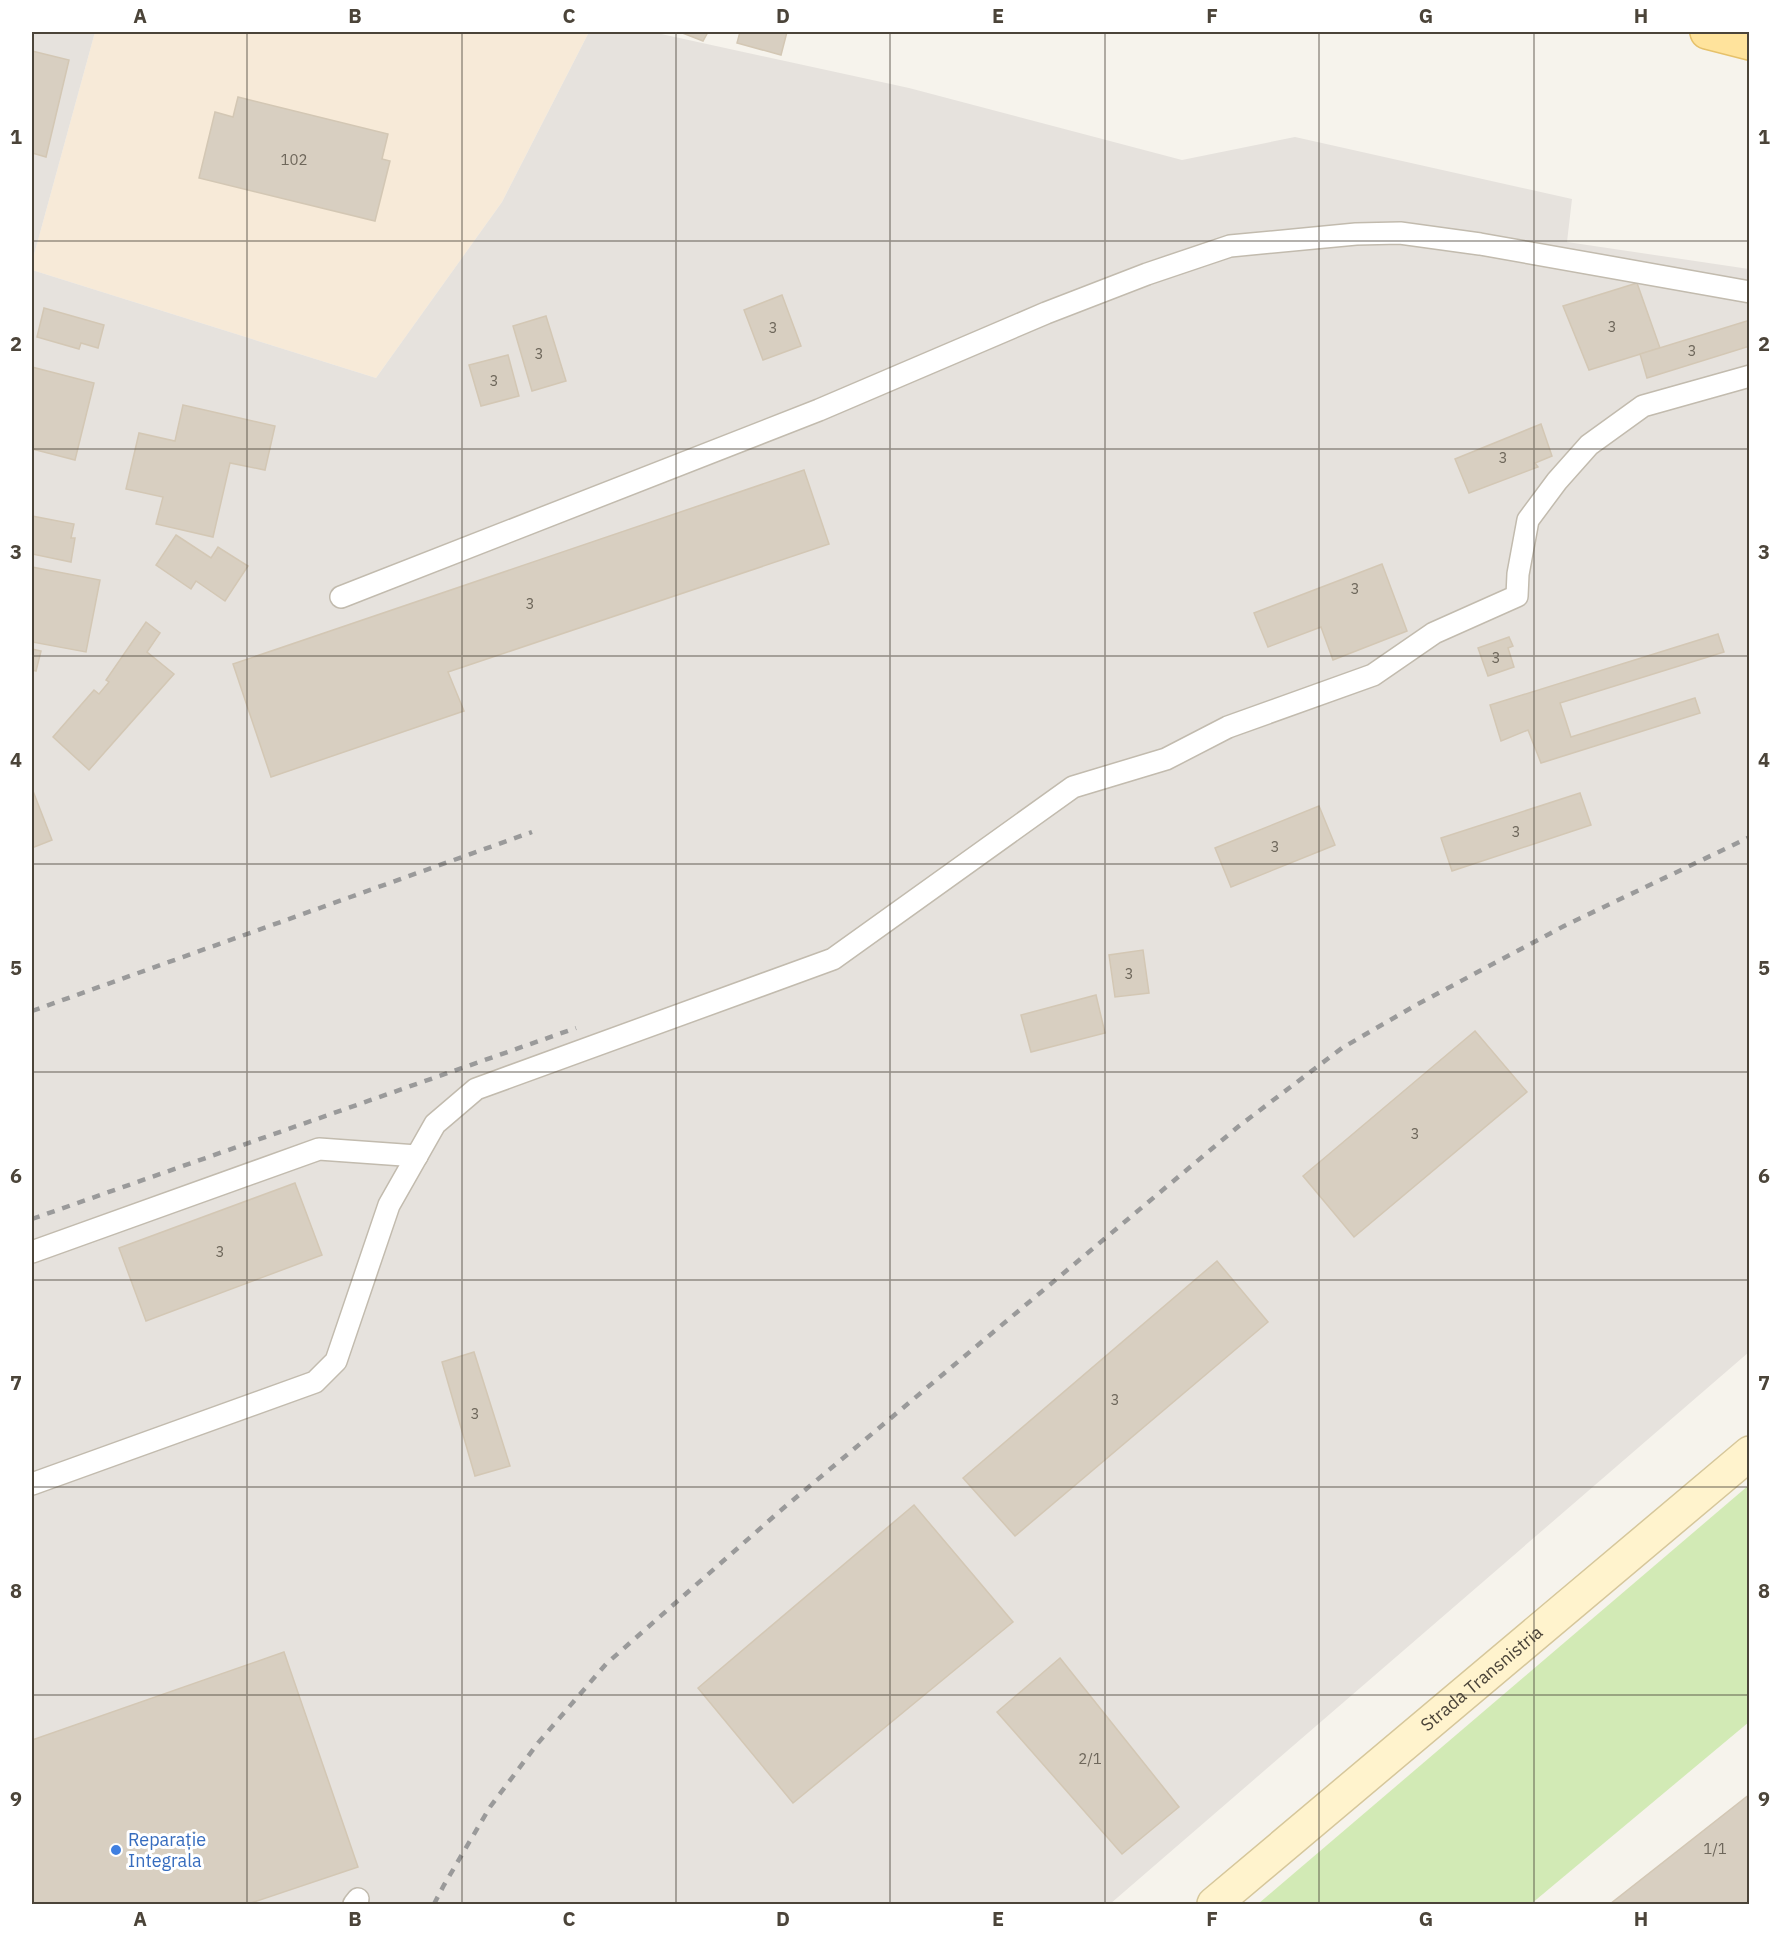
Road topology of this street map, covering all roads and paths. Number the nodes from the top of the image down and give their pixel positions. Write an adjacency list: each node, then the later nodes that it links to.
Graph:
1 (1707, 32): 2 (main road)
2 (1749, 44)
3 (1749, 292): 5 (lane)
4 (1749, 376): 6 (lane)
5 (341, 597)
6 (417, 1156): 7 (lane); 9 (lane)
7 (32, 1252)
8 (1749, 1453): 10 (street, Strada Transnistria)
9 (32, 1484)
10 (1214, 1905)

